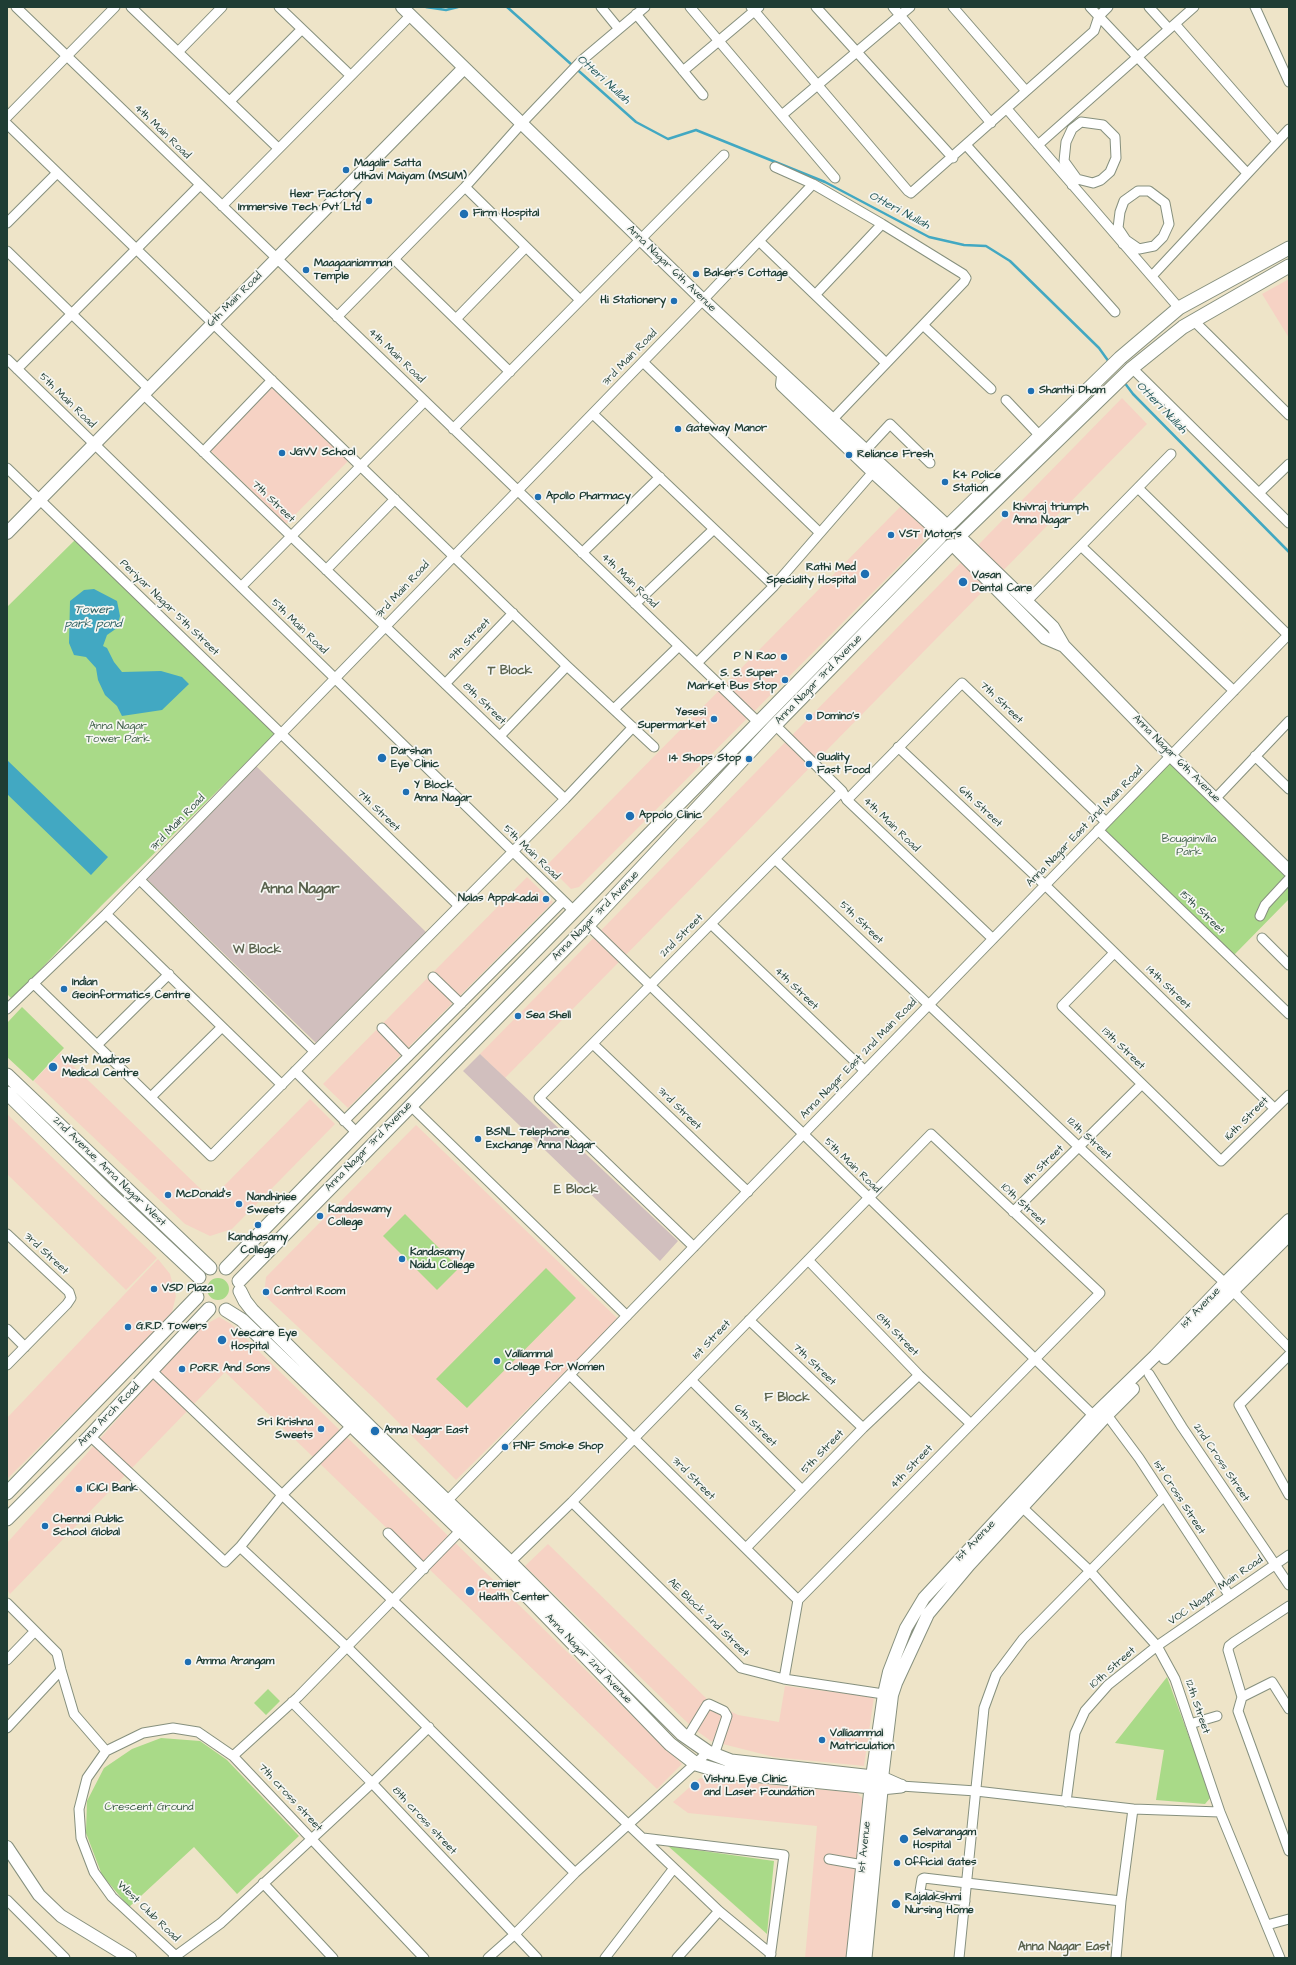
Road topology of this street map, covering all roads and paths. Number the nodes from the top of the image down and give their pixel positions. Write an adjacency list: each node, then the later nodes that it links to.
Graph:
1 (16, 7): 30 (street, 4th Main Road)
2 (115, 7): 30 (street)
3 (132, 7): 28 (street)
4 (222, 7): 28 (street)
5 (279, 7): 25 (street)
6 (402, 7): 22 (street, Anna Nagar 6th Avenue)
7 (601, 7): 26 (street)
8 (645, 7): 20 (street)
9 (690, 7): 27 (street)
10 (816, 7): 29 (street)
11 (893, 7): 21 (street)
12 (910, 7): 21 (street)
13 (953, 7): 37 (street)
14 (1090, 7): 23 (street)
15 (1108, 7): 23 (street)
16 (1150, 7): 24 (street)
17 (1194, 7): 24 (street)
18 (1255, 7): 35 (street)
19 (755, 8): 27 (street); 36 (street)
20 (636, 14): 26 (street); 33 (street)
21 (900, 15): 29 (street); 43 (street)
22 (410, 16): 32 (street, Anna Nagar 6th Avenue); 34 (street)
23 (1099, 16): 31 (street); 37 (street)
24 (1172, 27): 31 (street); 47 (street)
25 (302, 29): 34 (street); 39 (street)
26 (619, 29): 45 (street)
27 (719, 41): 33 (street); 41 (street)
28 (178, 52): 39 (street)
29 (858, 52): 36 (street); 52 (street)
30 (67, 56): 42 (street); 59 (street, 4th Main Road)
31 (1138, 57): 49 (street); 55 (street)
32 (464, 68): 45 (street, Anna Nagar 6th Avenue); 71 (street, 6th Main Road)
33 (683, 71): 38 (street)
34 (350, 75): 50 (street)
35 (1289, 82)
36 (817, 85): 41 (street); 52 (street)
37 (1026, 92): 40 (street)
38 (703, 95)
39 (230, 101): 50 (street)
40 (1007, 109): 43 (street); 49 (street)
41 (782, 115): 56 (street)
42 (7, 116)
43 (991, 123): 48 (street)
44 (7, 124): 54 (street)
45 (521, 124): 60 (street); 64 (street, Anna Nagar 6th Avenue)
46 (1289, 129): 47 (street)
47 (1277, 141): 55 (street)
48 (966, 145): 52 (street); 79 (street)
49 (1038, 145): 57 (street)
50 (278, 148): 61 (street)
51 (724, 155): 64 (street)
52 (953, 158)
53 (775, 167): 58 (street)
54 (57, 173): 62 (street); 68 (street)
55 (1247, 173): 74 (street)
56 (835, 178)
57 (1074, 182): 57 (street); 66 (street)
58 (813, 184): 63 (street); 65 (street, 3rd Main Road)
59 (200, 185): 61 (street, 4th Main Road); 68 (street)
60 (465, 187): 67 (street); 72 (street)
61 (222, 206): 71 (street, 4th Main Road)
62 (7, 223)
63 (882, 224): 75 (street); 85 (street)
64 (641, 240): 76 (street); 77 (street, Anna Nagar 6th Avenue)
65 (759, 241): 75 (street); 77 (street, 3rd Main Road)
66 (1124, 242): 66 (street); 74 (street)
67 (526, 247): 76 (street); 82 (street)
68 (136, 248): 80 (street); 84 (street)
69 (1289, 248): 78 (main road, Anna Nagar 3rd Avenue)
70 (7, 251): 80 (street, 7th Street)
71 (277, 258): 81 (street, 4th Main Road); 84 (street, 6th Main Road)
72 (394, 259): 81 (street); 82 (street)
73 (1289, 266): 83 (main road, Anna Nagar 3rd Avenue)
74 (1152, 276): 78 (street)
75 (816, 294): 88 (street)
76 (580, 300): 90 (street)
77 (703, 300): 87 (street, 3rd Main Road); 92 (street, Anna Nagar 6th Avenue)
78 (1179, 308): 102 (main road, Anna Nagar 3rd Avenue)
79 (1115, 312)
80 (71, 314): 89 (street); 95 (street, 7th Street)
81 (337, 317): 97 (street, 4th Main Road)
82 (456, 319): 90 (street)
83 (1194, 321): 91 (main road, Anna Nagar 3rd Avenue); 99 (street)
84 (212, 322): 93 (street); 95 (street, 6th Main Road)
85 (923, 325): 88 (street); 94 (street)
86 (7, 359): 89 (street, 5th Main Road)
87 (643, 362): 98 (street, 3rd Main Road); 120 (street)
88 (886, 363): 100 (street)
89 (17, 369): 103 (street, 5th Main Road)
90 (510, 372): 101 (street)
91 (1125, 375): 115 (street); 122 (main road, Anna Nagar 3rd Avenue)
92 (783, 376): 100 (street, Anna Nagar 6th Avenue); 111 (street)
93 (272, 380): 105 (street); 109 (street)
94 (991, 389)
95 (146, 391): 103 (street, 6th Main Road); 105 (street, 7th Street)
96 (1006, 400): 102 (street)
97 (425, 401): 101 (street, 4th Main Road); 109 (street)
98 (593, 414): 112 (street); 114 (street, 3rd Main Road)
99 (1289, 415)
100 (833, 419): 104 (street, Anna Nagar 6th Avenue)
101 (453, 429): 114 (street, 4th Main Road)
102 (1040, 437): 122 (main road, Anna Nagar 3rd Avenue)
103 (94, 444): 117 (street, 6th Main Road); 129 (street, 5th Main Road)
104 (865, 451): 107 (street); 122 (street, Anna Nagar 6th Avenue)
105 (203, 452): 123 (street, 7th Street)
106 (1171, 454): 113 (street)
107 (930, 463)
108 (1289, 464): 115 (street)
109 (360, 466): 116 (street); 123 (street)
110 (7, 468): 117 (street)
111 (873, 472): 120 (street); 122 (street)
112 (660, 477): 119 (street); 125 (street)
113 (1138, 488): 124 (street); 134 (street)
114 (518, 491): 125 (street, 4th Main Road); 126 (street, 3rd Main Road)
115 (1260, 492): 118 (street)
116 (394, 499): 126 (street); 127 (street)
117 (40, 500): 121 (street, 6th Main Road); 148 (street, Periyar Nagar 5th Street)
118 (1289, 523)
119 (714, 529): 128 (street); 131 (street)
120 (819, 532): 128 (street)
121 (7, 533)
122 (950, 535): 130 (street, Anna Nagar 6th Avenue); 136 (street, Anna Nagar 6th Avenue); 144 (main road, Anna Nagar 3rd Avenue); 145 (main road, Anna Nagar 3rd Avenue)
123 (292, 537): 127 (street, 7th Street); 129 (street)
124 (1082, 547): 130 (street); 141 (street)
125 (582, 553): 131 (street, 4th Main Road)
126 (453, 556): 132 (street); 133 (street, 3rd Main Road)
127 (326, 570): 133 (street, 7th Street)
128 (774, 586): 137 (street)
129 (241, 587): 139 (street, 5th Main Road)
130 (1027, 602): 136 (street, Anna Nagar 6th Avenue)
131 (635, 604): 135 (street, 4th Main Road)
132 (513, 613): 138 (street); 140 (street, 9th Street)
133 (386, 627): 139 (street, 3rd Main Road); 140 (street, 8th Street)
134 (1289, 634): 141 (street, Anna Nagar East 2nd Main Road)
135 (679, 646): 137 (street, 4th Main Road); 142 (street)
136 (1064, 646): 153 (street, Anna Nagar 6th Avenue)
137 (697, 663): 144 (street, 4th Main Road)
138 (567, 666): 142 (street); 150 (street)
139 (335, 679): 148 (street, 3rd Main Road); 162 (street, 5th Main Road)
140 (445, 684): 150 (street, 8th Street)
141 (1234, 690): 153 (street, Anna Nagar East 2nd Main Road)
142 (614, 709): 146 (street)
143 (1289, 721): 147 (street)
144 (759, 723): 170 (main road, Anna Nagar 3rd Avenue)
145 (775, 726): 156 (street, 4th Main Road); 174 (main road, Anna Nagar 3rd Avenue)
146 (633, 727): 151 (street); 157 (street)
147 (1282, 728): 149 (street); 154 (street)
148 (281, 734): 166 (street, 3rd Main Road); 169 (street, 7th Street)
149 (1289, 735)
150 (500, 736): 157 (street, 8th Street)
151 (654, 747)
152 (898, 747): 159 (street, 7th Street); 160 (street, 7th Street); 167 (street, 6th Street)
153 (1171, 756): 158 (street, Anna Nagar 6th Avenue); 160 (street, Anna Nagar East 2nd Main Road)
154 (1255, 756): 155 (street); 158 (street)
155 (1289, 789)
156 (842, 791): 159 (street, 4th Main Road); 163 (street, 2nd Street)
157 (565, 799): 162 (street)
158 (1215, 799): 164 (street, Anna Nagar 6th Avenue)
159 (847, 800): 176 (street, 4th Main Road)
160 (1106, 822): 161 (street, Anna Nagar East 2nd Main Road)
161 (1098, 830): 167 (street, Anna Nagar East 2nd Main Road); 186 (street, 15th Street)
162 (513, 852): 168 (street, 5th Main Road); 169 (street)
163 (775, 859): 173 (street, 2nd Street); 184 (street, 5th Street)
164 (1289, 871)
165 (1289, 879): 172 (street)
166 (140, 880): 171 (street, 3rd Main Road); 191 (street)
167 (1045, 885): 176 (street, Anna Nagar East 2nd Main Road); 177 (street, 14th Street)
168 (563, 901): 170 (street, 5th Main Road); 183 (street)
169 (459, 906): 191 (street)
170 (575, 912): 204 (main road, Anna Nagar 3rd Avenue)
171 (106, 914): 179 (street); 181 (street, 3rd Main Road)
172 (1260, 916)
173 (711, 924): 182 (street, 2nd Street); 194 (street, 4th Street)
174 (588, 925): 182 (street, 5th Main Road); 201 (main road, Anna Nagar 3rd Avenue)
175 (1262, 938): 178 (street)
176 (993, 939): 184 (street, Anna Nagar East 2nd Main Road)
177 (1114, 953): 196 (street, 13th Street); 202 (street, 14th Street)
178 (1289, 965)
179 (169, 974): 187 (street); 190 (street)
180 (433, 977): 183 (street)
181 (33, 983): 185 (street, 3rd Main Road); 190 (street)
182 (650, 986): 189 (street, 2nd Street); 205 (street, 5th Main Road)
183 (461, 1004): 192 (street)
184 (929, 1005): 194 (street, Anna Nagar East 2nd Main Road); 207 (street, 12th Street)
185 (7, 1009)
186 (1289, 1014)
187 (222, 1027): 197 (street); 200 (street)
188 (382, 1028): 192 (street)
189 (593, 1044): 209 (street, 3rd Street); 215 (street, 2nd Street)
190 (97, 1045): 200 (street)
191 (314, 1051): 193 (street)
192 (409, 1056): 203 (street)
193 (296, 1071): 197 (street); 203 (street)
194 (865, 1071): 205 (street, Anna Nagar East 2nd Main Road)
195 (7, 1075): 217 (main road, 2nd Avenue, Anna Nagar West)
196 (1142, 1084): 207 (street, 11th Street); 208 (street, 13th Street)
197 (282, 1085): 200 (street)
198 (7, 1093): 219 (main road, 2nd Avenue, Anna Nagar West)
199 (1289, 1095): 202 (street, 16th Street)
200 (151, 1097)
201 (410, 1105): 220 (main road, Anna Nagar 3rd Avenue); 226 (street)
202 (1274, 1108): 208 (street, 16th Street)
203 (344, 1121): 204 (street)
204 (357, 1133): 218 (main road, Anna Nagar 3rd Avenue)
205 (803, 1134): 209 (street, Anna Nagar East 2nd Main Road); 210 (street, 5th Main Road)
206 (931, 1134): 210 (street, 1st Street); 211 (street, 10th Street)
207 (1079, 1147): 211 (street, 11th Street); 221 (street, 12th Street)
208 (1222, 1161)
209 (748, 1192): 215 (street, Anna Nagar East 2nd Main Road)
210 (868, 1198): 216 (street, 1st Street); 232 (street, 5th Main Road)
211 (1013, 1212): 222 (street, 10th Street)
212 (1289, 1220): 221 (street, 1st Avenue)
213 (7, 1234): 229 (street, 3rd Street)
214 (1289, 1235): 221 (street, 1st Avenue)
215 (694, 1246): 226 (street, Anna Nagar East 2nd Main Road)
216 (808, 1260): 227 (street, 1st Street); 237 (street, 8th Street)
217 (210, 1268): 218 (main road); 219 (main road)
218 (226, 1268): 220 (main road)
219 (199, 1277): 223 (main road)
220 (240, 1286): 224 (main road); 250 (main road, Anna Nagar 2nd Avenue)
221 (1229, 1287): 230 (street, 12th Street); 235 (street, 1st Avenue); 239 (street, 1st Avenue)
222 (1100, 1294): 232 (street, 4th Street)
223 (194, 1300): 225 (main road); 246 (main road)
224 (226, 1310): 225 (main road); 241 (main road, Anna Nagar 2nd Avenue)
225 (206, 1313): 234 (main road, Anna Arch Road)
226 (627, 1316): 236 (street, Anna Nagar East 2nd Main Road)
227 (749, 1320): 238 (street, 1st Street); 242 (street, 7th Street)
228 (7, 1329): 229 (street)
229 (25, 1347): 233 (street)
230 (1289, 1348)
231 (1289, 1355): 248 (street)
232 (1035, 1360): 239 (street, 5th Main Road); 240 (street, 4th Street)
233 (7, 1365)
234 (152, 1371): 243 (main road, Anna Arch Road); 247 (street)
235 (1149, 1374): 239 (street, 1st Avenue); 259 (street, 2nd Cross Street)
236 (570, 1375): 244 (street, 3rd Street); 250 (street, Anna Nagar East 2nd Main Road)
237 (919, 1375): 240 (street, 8th Street); 242 (street, 5th Street)
238 (691, 1380): 244 (street, 1st Street); 245 (street, 6th Street)
239 (1100, 1418): 249 (street, 1st Cross Street); 252 (street, 1st Avenue); 275 (street, 1st Avenue)
240 (971, 1424): 265 (street, 4th Street)
241 (352, 1425): 247 (street); 254 (main road, Anna Nagar 2nd Avenue)
242 (863, 1428): 245 (street, 5th Street)
243 (90, 1436): 253 (main road, Anna Arch Road); 256 (street)
244 (634, 1438): 251 (street, 1st Street); 257 (street, 3rd Street)
245 (802, 1490): 257 (street, 5th Street)
246 (7, 1494)
247 (282, 1495): 256 (street); 266 (street)
248 (1289, 1495)
249 (1164, 1496): 262 (street); 264 (street, 1st Cross Street)
250 (446, 1501): 260 (main road, Anna Nagar 2nd Avenue)
251 (572, 1502): 260 (street, 1st Street); 274 (street, AE Block 2nd Street)
252 (1023, 1508): 262 (street, 12th Street); 275 (street, 1st Avenue)
253 (7, 1519)
254 (461, 1530): 260 (main road, Anna Nagar 2nd Avenue); 261 (street)
255 (388, 1533): 261 (street)
256 (240, 1547): 271 (street)
257 (746, 1548): 265 (street, 3rd Street)
258 (1289, 1555): 259 (street, VOC Nagar Main Road)
259 (1275, 1564): 263 (street, 2nd Cross Street); 264 (street, VOC Nagar Main Road)
260 (506, 1566): 283 (main road, Anna Nagar 2nd Avenue); 287 (main road, Anna Nagar 2nd Avenue)
261 (424, 1569): 266 (street)
262 (1090, 1571): 270 (street, 12th Street); 291 (street)
263 (1289, 1585)
264 (1229, 1595): 270 (street, VOC Nagar Main Road)
265 (798, 1600): 274 (street)
266 (393, 1601): 271 (street); 295 (street)
267 (7, 1603): 269 (street)
268 (1289, 1606): 276 (street)
269 (35, 1631): 272 (street); 273 (street)
270 (1157, 1646): 280 (street, 12th Street); 292 (street, 10th Street)
271 (347, 1647): 277 (street); 281 (street)
272 (7, 1660)
273 (61, 1670): 282 (street); 284 (street)
274 (784, 1679): 275 (street, AE Block 2nd Street)
275 (888, 1695): 288 (street, 1st Avenue)
276 (1242, 1697): 278 (street); 299 (street)
277 (292, 1702): 286 (street); 289 (street, 8th cross street)
278 (1289, 1709)
279 (1217, 1716): 280 (street)
280 (1190, 1724): 294 (street, 12th Street)
281 (429, 1727): 289 (street); 303 (street)
282 (7, 1728)
283 (687, 1738): 285 (main road, Anna Nagar 2nd Avenue); 285 (street)
284 (106, 1751): 286 (street, 7th cross street); 314 (street, West Club Road)
285 (711, 1753): 287 (street); 288 (main road, Anna Nagar 2nd Avenue)
286 (233, 1756): 297 (street, 7th cross street)
287 (696, 1764): 288 (main road, Anna Nagar 2nd Avenue); 295 (street)
288 (877, 1783): 290 (main road, Anna Nagar 2nd Avenue); 301 (main road, 1st Avenue); 324 (main road, 1st Avenue)
289 (372, 1784): 297 (street); 312 (street, 8th cross street)
290 (901, 1786): 291 (street)
291 (976, 1791): 292 (street); 305 (street)
292 (1066, 1802): 293 (street)
293 (1133, 1809): 294 (street); 308 (street)
294 (1220, 1812): 311 (street, 12th Street)
295 (629, 1825): 296 (street); 303 (street)
296 (643, 1838): 302 (street); 313 (street)
297 (312, 1839): 304 (street); 318 (street, 7th cross street)
298 (7, 1847): 316 (street)
299 (1289, 1851)
300 (829, 1860): 301 (street)
301 (863, 1865): 323 (main road, 1st Avenue)
302 (674, 1868): 309 (street); 321 (street)
303 (575, 1873): 312 (street)
304 (263, 1883): 314 (street); 317 (street)
305 (967, 1884): 307 (street); 307 (street); 308 (street)
306 (7, 1900): 315 (street)
307 (965, 1901): 325 (street)
308 (1120, 1901): 326 (street)
309 (719, 1911): 313 (street); 322 (street)
310 (1289, 1919): 311 (street)
311 (1267, 1925): 327 (street, 12th Street)
312 (514, 1935): 319 (street); 320 (street, 8th cross street)
313 (770, 1956)
314 (176, 1957)
315 (65, 1958)
316 (130, 1958)
317 (333, 1958)
318 (424, 1958)
319 (488, 1958)
320 (537, 1958)
321 (605, 1958)
322 (677, 1958)
323 (853, 1958)
324 (865, 1958)
325 (959, 1958)
326 (1116, 1958)
327 (1280, 1958)

